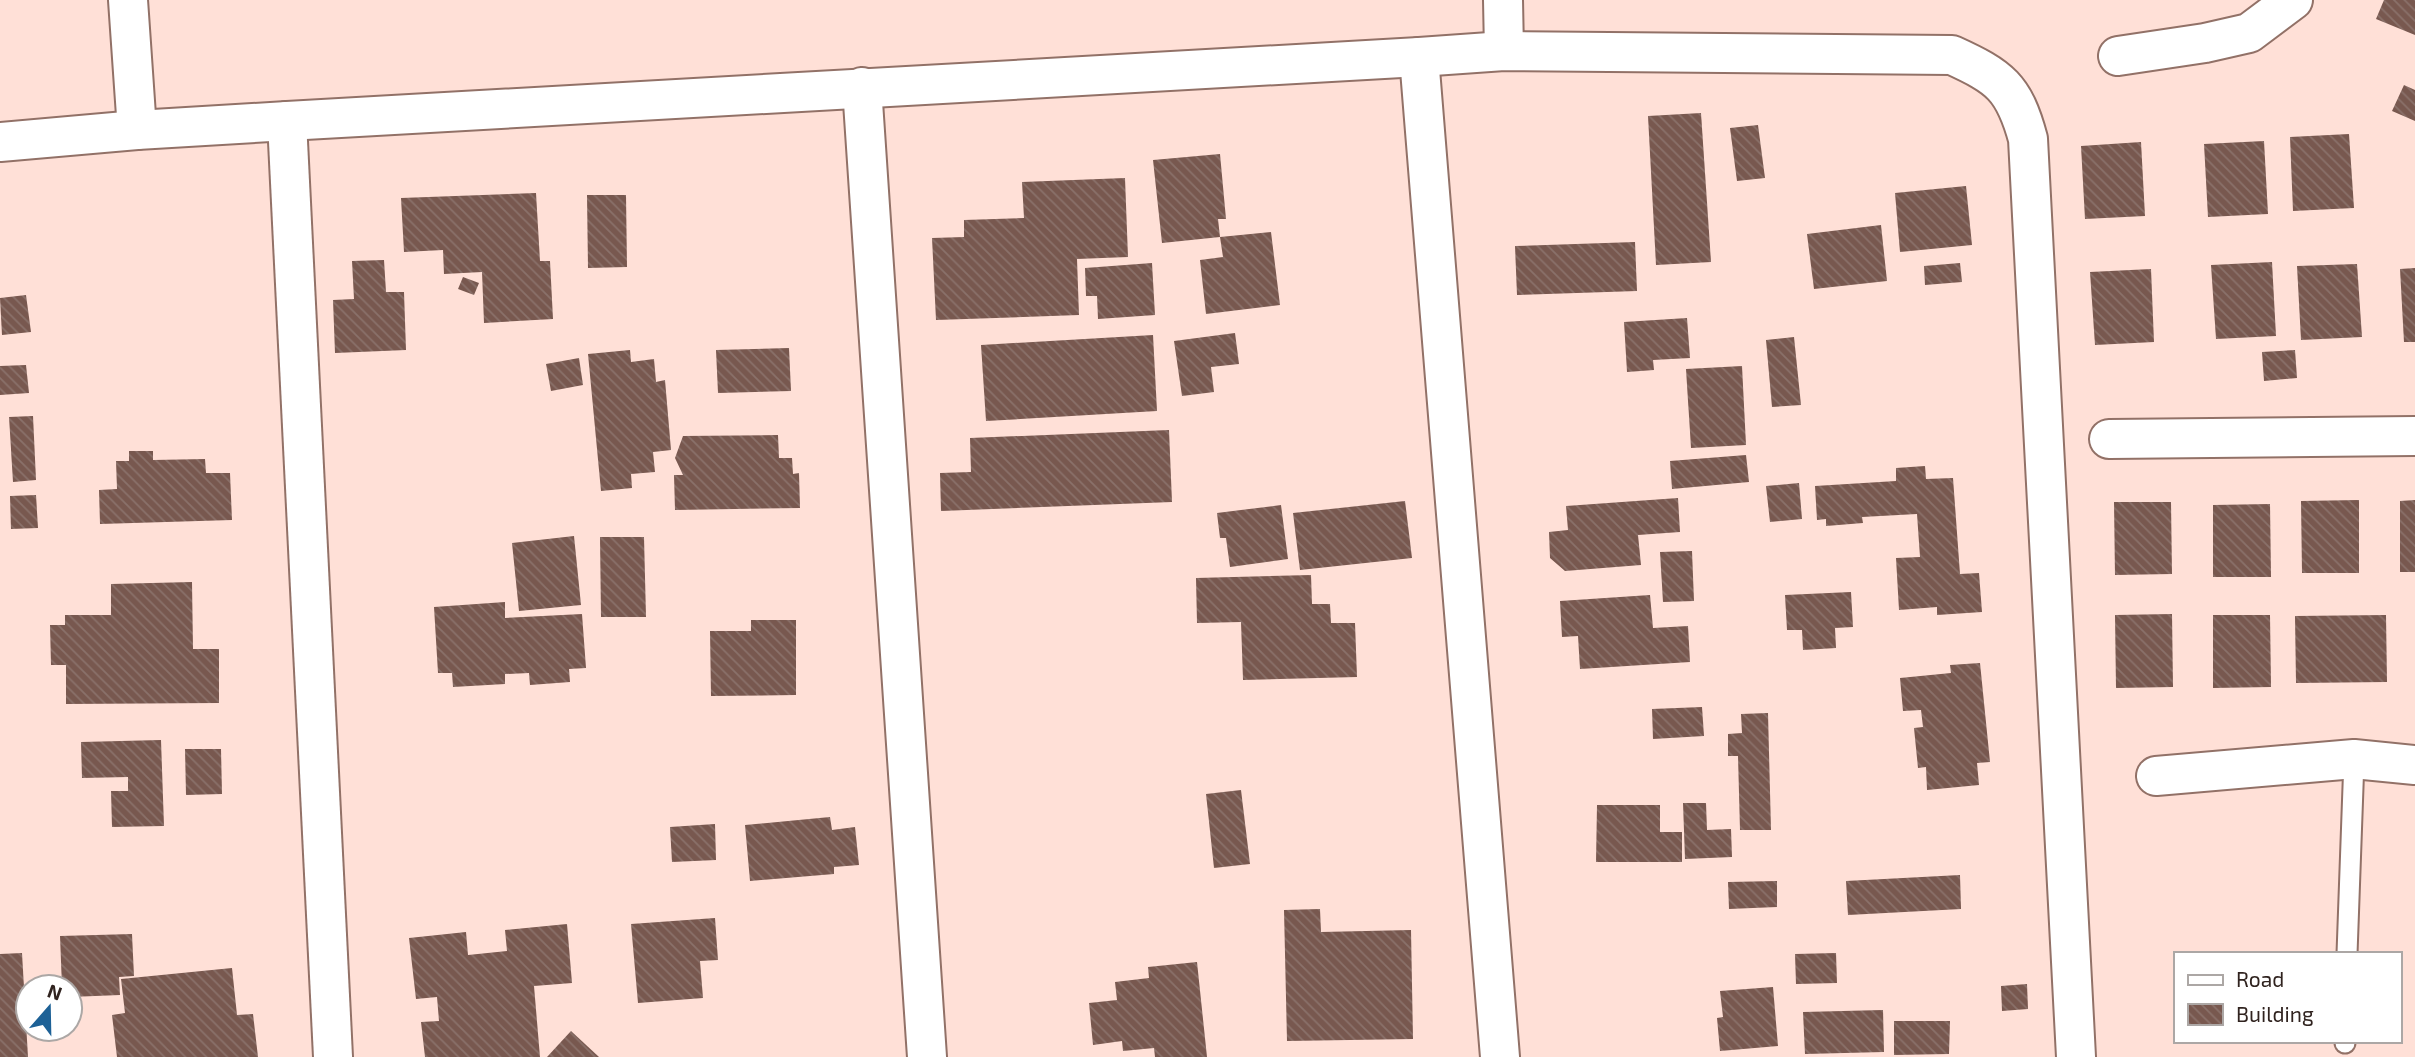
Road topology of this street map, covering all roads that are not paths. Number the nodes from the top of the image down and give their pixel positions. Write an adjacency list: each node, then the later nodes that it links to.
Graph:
1 (128, 0): 9 (street)
2 (1503, 0): 4 (street)
3 (2292, 0): 5 (street)
4 (1504, 51): 6 (street); 20 (street)
5 (2118, 56)
6 (1419, 57): 7 (street); 19 (street)
7 (862, 87): 8 (street); 18 (street)
8 (287, 121): 9 (street); 17 (street)
9 (138, 130): 10 (street)
10 (0, 142)
11 (2415, 436): 12 (street)
12 (2109, 439)
13 (2354, 759): 14 (street); 15 (street); 16 (lane)
14 (2415, 765)
15 (2156, 776)
16 (2347, 952)
17 (333, 1057)
18 (927, 1057)
19 (1500, 1057)
20 (2076, 1057)

